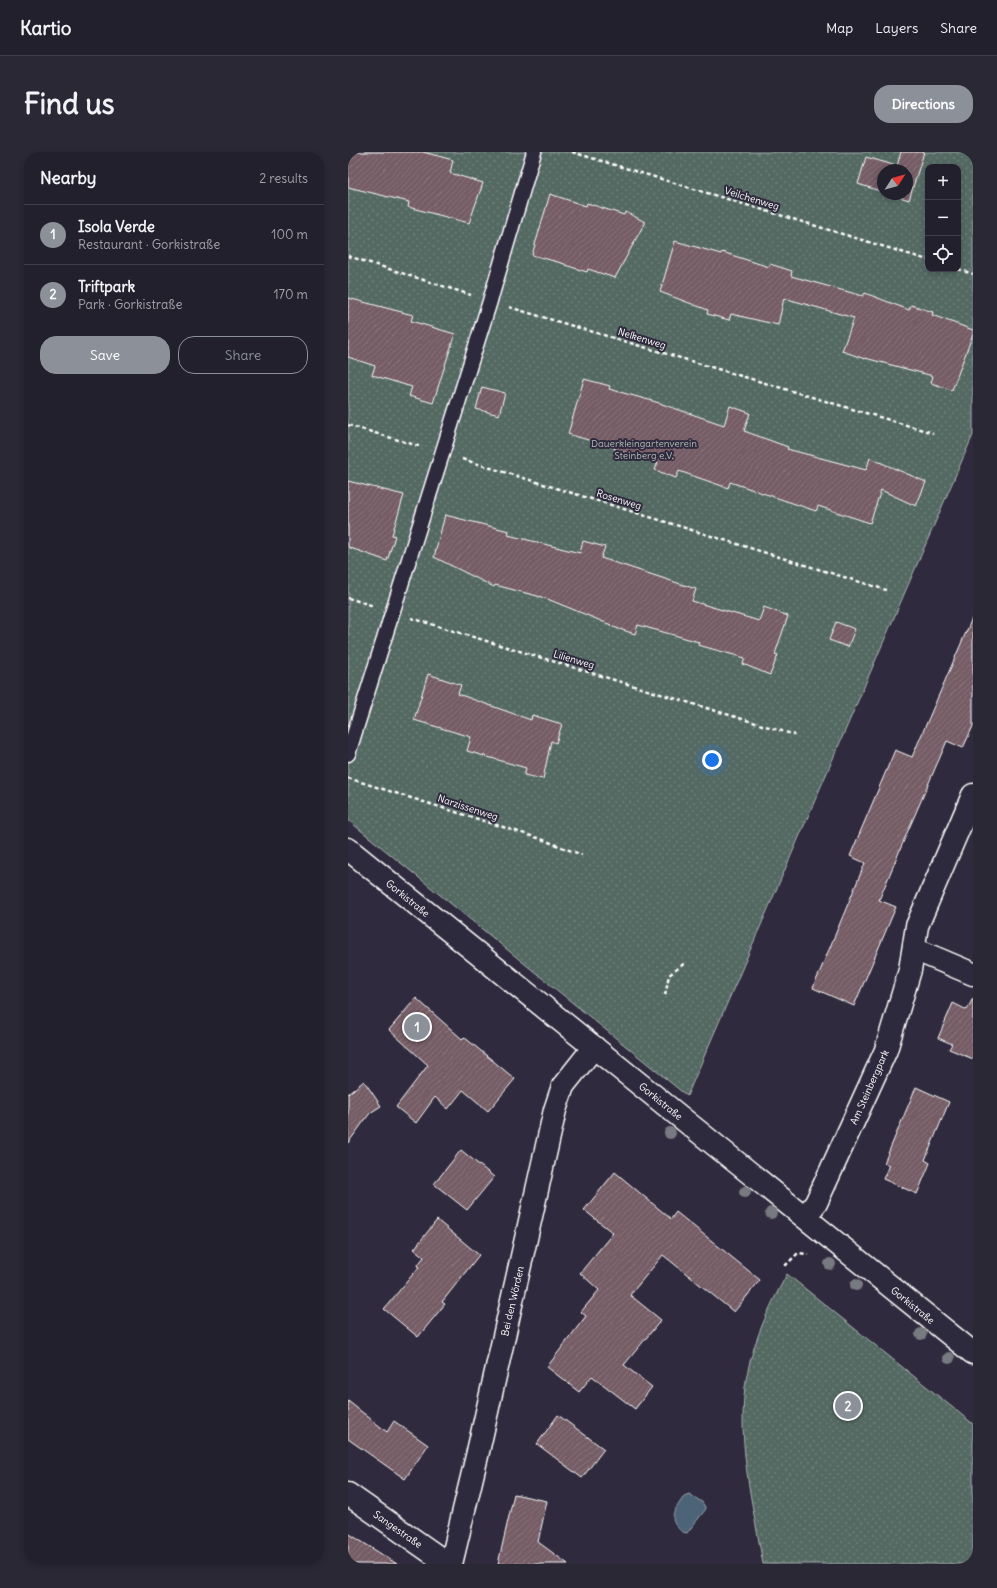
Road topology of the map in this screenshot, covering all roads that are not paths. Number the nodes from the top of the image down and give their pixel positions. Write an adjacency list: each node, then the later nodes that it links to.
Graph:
1 (534, 152): 2 (lane)
2 (348, 754)
3 (973, 795): 5 (street, Am Steinbergpark)
4 (348, 849): 7 (street, Gorkistraße)
5 (914, 949): 6 (street); 8 (street, Am Steinbergpark)
6 (973, 974)
7 (594, 1047): 8 (street, Gorkistraße); 11 (street, Bei den Wörden)
8 (805, 1217): 9 (street, Gorkistraße)
9 (973, 1353)
10 (348, 1494): 11 (street, Sangestraße)
11 (449, 1564)

